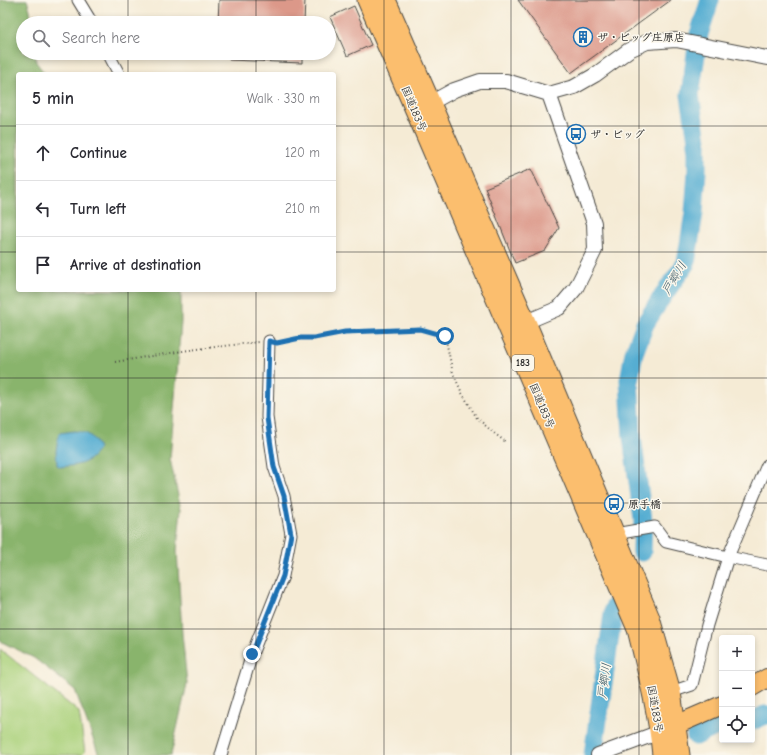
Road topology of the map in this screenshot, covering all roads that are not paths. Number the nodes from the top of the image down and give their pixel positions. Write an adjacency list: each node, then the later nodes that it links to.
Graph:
1 (78, 0): 4 (street)
2 (367, 0): 9 (highway, 国道183号 / 183)
3 (386, 0): 9 (highway, 国道183号 / 183)
4 (88, 16)
5 (767, 58): 8 (street)
6 (112, 60): 7 (street)
7 (118, 72)
8 (549, 94): 9 (street); 10 (street)
9 (423, 107): 10 (highway, 国道183号 / 183); 20 (highway, 国道183号 / 183)
10 (526, 322): 13 (highway, 国道183号 / 183)
11 (269, 341): 22 (street)
12 (767, 465): 14 (street)
13 (615, 534): 14 (street); 18 (highway, 国道183号 / 183)
14 (728, 557): 15 (street); 18 (street)
15 (767, 565)
16 (767, 678): 17 (main road)
17 (755, 685)
18 (671, 692): 20 (highway, 国道183号 / 183)
19 (719, 705): 20 (main road)
20 (668, 728): 21 (street); 23 (highway, 国道183号 / 183); 24 (highway, 国道183号 / 183)
21 (602, 754)
22 (221, 755)
23 (662, 755)
24 (680, 755)

